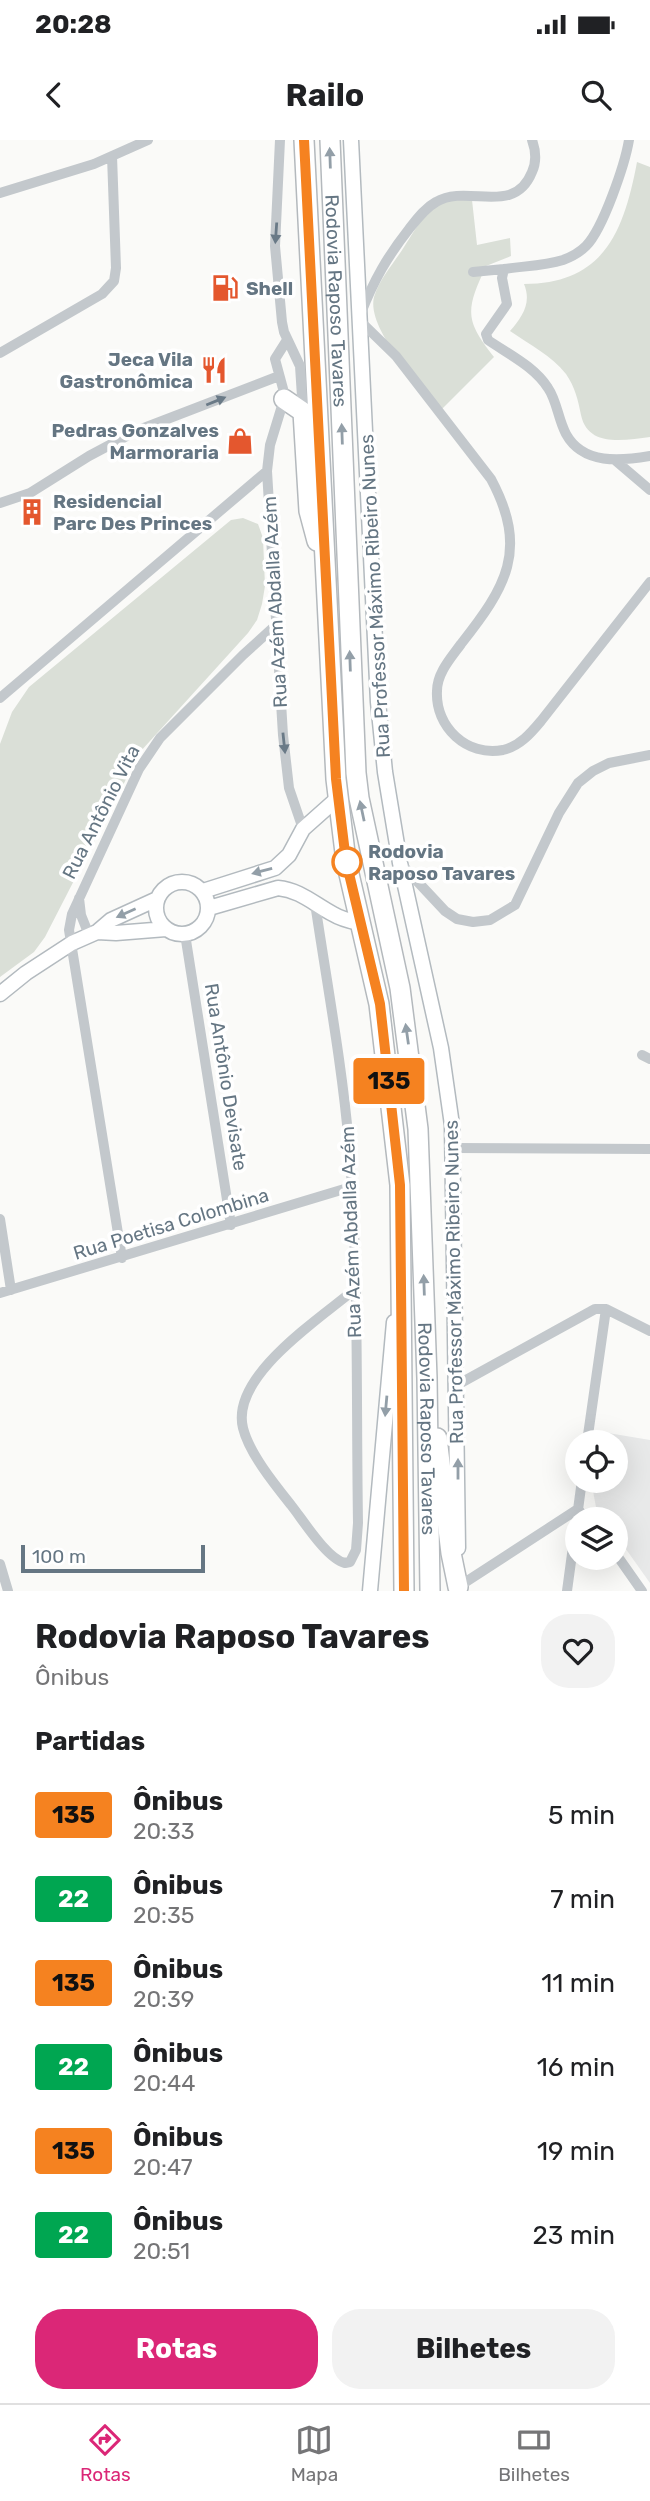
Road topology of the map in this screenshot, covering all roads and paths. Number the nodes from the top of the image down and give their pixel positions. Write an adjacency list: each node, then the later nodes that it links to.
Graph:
1 (148, 140): 8 (street)
2 (280, 140): 13 (street, one-way to 13)
3 (304, 140): 23 (highway, Rodovia Raposo Tavares)
4 (330, 140): 53 (highway, Rodovia Raposo Tavares, one-way to 4)
5 (351, 140): 12 (main road, Rua Professor Máximo Ribeiro Nunes)
6 (532, 140): 12 (street)
7 (629, 140): 10 (street)
8 (113, 156): 9 (street); 14 (street)
9 (0, 193)
10 (504, 269): 11 (street); 19 (street)
11 (473, 272)
12 (360, 319): 24 (street); 30 (main road, Rua Professor Máximo Ribeiro Nunes)
13 (288, 340): 15 (street, Rua Azém Abdalla Azém); 17 (street)
14 (0, 353)
15 (279, 376): 16 (street, Rua Azém Abdalla Azém); 22 (street, one-way to 15)
16 (284, 399): 17 (highway); 20 (street, Rua Azém Abdalla Azém)
17 (303, 412): 23 (highway)
18 (650, 456): 19 (street)
19 (616, 461): 21 (street)
20 (267, 471): 25 (street, Rua Azém Abdalla Azém); 26 (street)
21 (650, 490)
22 (0, 503)
23 (327, 561): 28 (highway, Rodovia Raposo Tavares)
24 (650, 582)
25 (275, 626): 29 (street, Rua Azém Abdalla Azém, one-way to 29); 32 (street, Rua Antônio Vita)
26 (0, 698)
27 (650, 755): 30 (street)
28 (339, 797): 29 (main road); 36 (highway, Rodovia Raposo Tavares)
29 (303, 829): 31 (main road, one-way to 31)
30 (400, 863): 42 (main road, Rua Professor Máximo Ribeiro Nunes)
31 (202, 891): 33 (main road); 35 (main road)
32 (79, 895): 38 (street, Rua Antônio Vita); 40 (street, Rua Antônio Vita)
33 (157, 899): 37 (main road); 38 (main road, one-way to 38)
34 (315, 903): 35 (main road); 36 (main road); 44 (street, Rua Azém Abdalla Azém)
35 (209, 908): 39 (main road)
36 (359, 923): 48 (highway, Rodovia Raposo Tavares)
37 (166, 929): 38 (main road); 39 (main road)
38 (93, 933): 40 (main road)
39 (186, 934): 46 (street, Rua Antônio Devisate)
40 (72, 943): 41 (main road); 47 (street, Rua Antônio Vita)
41 (0, 994)
42 (454, 1148): 43 (street); 54 (main road, Rua Professor Máximo Ribeiro Nunes)
43 (650, 1149)
44 (351, 1187): 46 (street, Rua Poetisa Colombina); 49 (street, Rua Azém Abdalla Azém)
45 (0, 1219): 50 (street)
46 (231, 1225): 47 (street, Rua Poetisa Colombina)
47 (122, 1258): 50 (street, Rua Poetisa Colombina)
48 (401, 1265): 62 (main road, Rua Azém Abdalla Azém, one-way to 62); 63 (highway, Rodovia Raposo Tavares)
49 (355, 1289): 49 (street, Rua Azém Abdalla Azém)
50 (6, 1292)
51 (606, 1309): 52 (street); 54 (street); 55 (street)
52 (650, 1331)
53 (427, 1378): 60 (highway); 64 (highway, Rodovia Raposo Tavares)
54 (457, 1385): 60 (main road, Rua Professor Máximo Ribeiro Nunes, one-way to 54)
55 (589, 1430)
56 (565, 1518): 60 (street)
57 (0, 1564): 61 (street)
58 (570, 1570): 65 (street)
59 (627, 1570): 66 (street)
60 (458, 1589)
61 (8, 1591)
62 (370, 1591)
63 (404, 1591)
64 (430, 1591)
65 (567, 1591)
66 (642, 1591)

